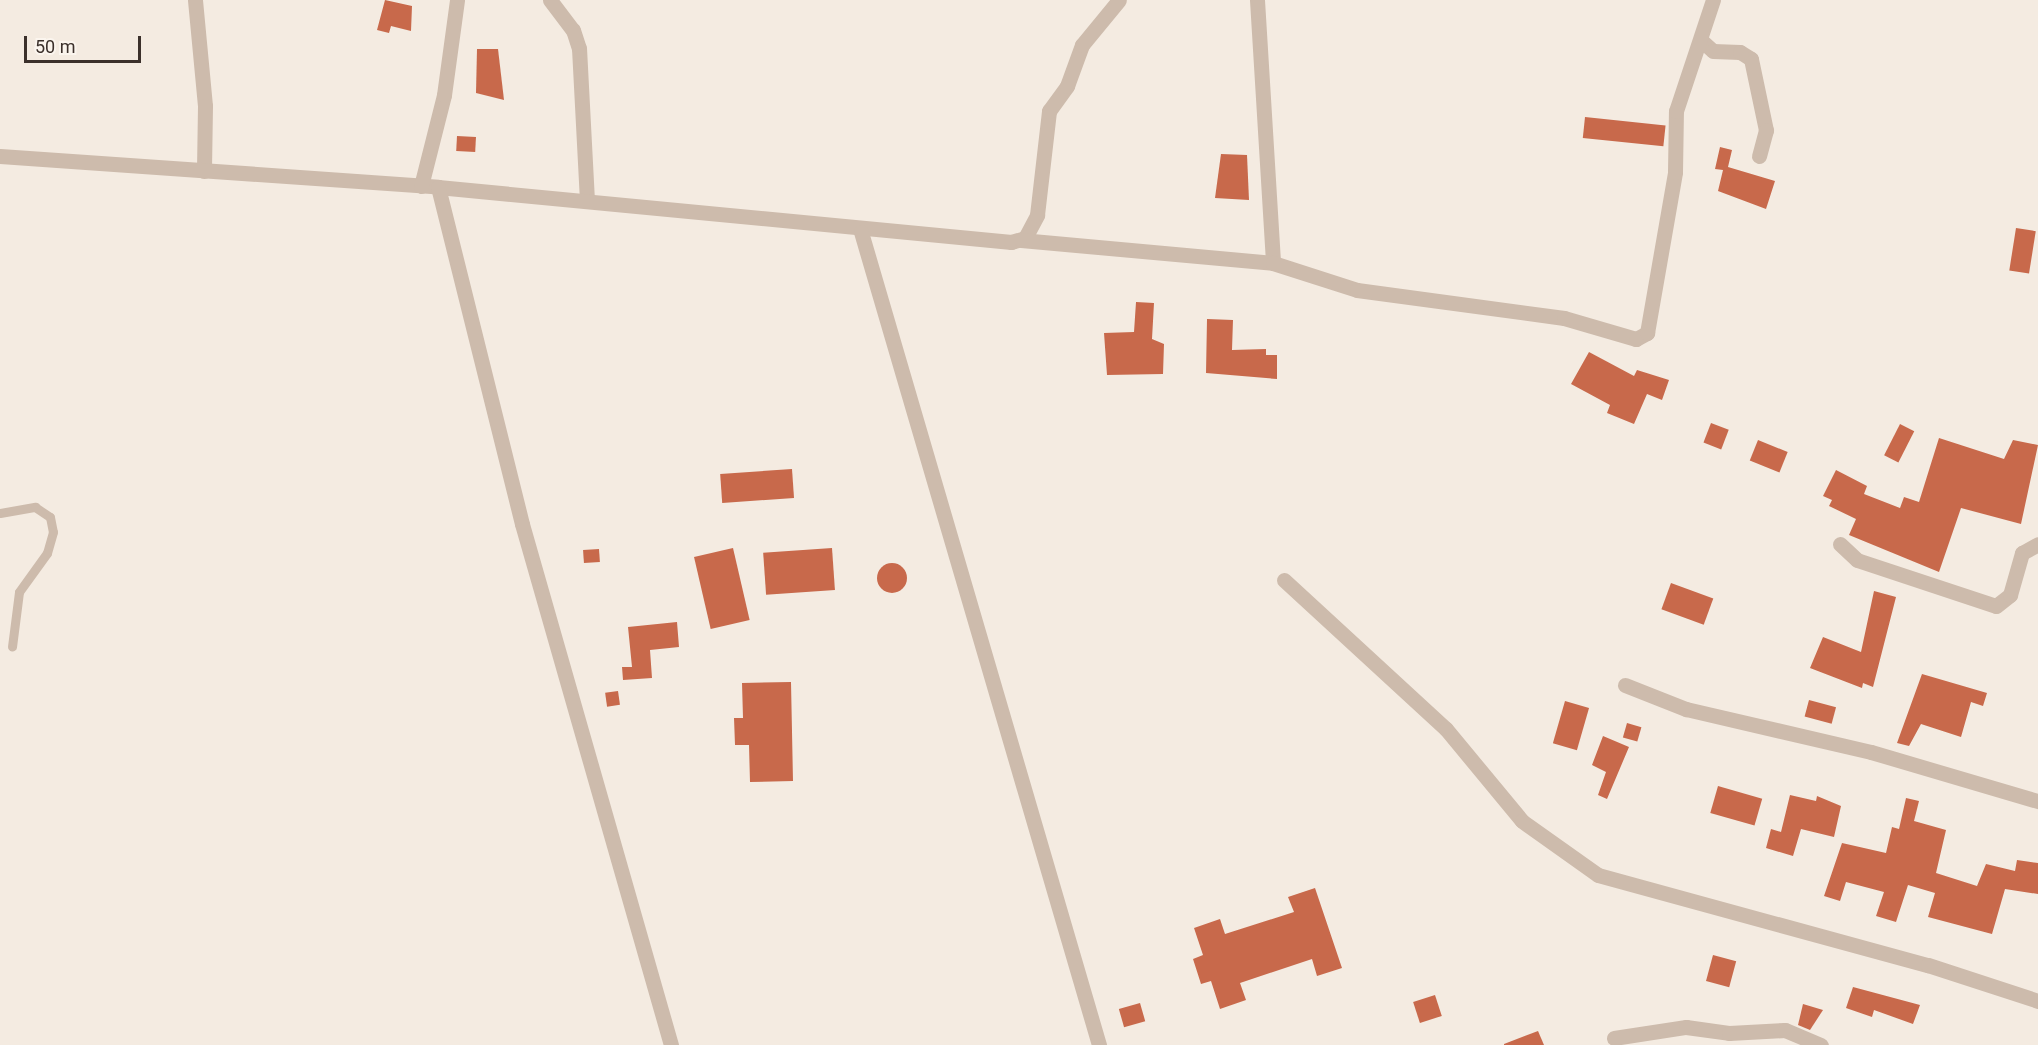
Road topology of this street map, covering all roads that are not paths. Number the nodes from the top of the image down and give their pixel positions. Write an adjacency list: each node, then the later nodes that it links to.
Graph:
1 (195, 0): 10 (street)
2 (457, 0): 11 (street)
3 (550, 0): 13 (street)
4 (1119, 0): 15 (street)
5 (1257, 0): 16 (street)
6 (1713, 0): 7 (street)
7 (1703, 42): 9 (street); 16 (street)
8 (0, 156): 10 (street)
9 (1760, 156)
10 (204, 171): 11 (street)
11 (421, 186): 12 (street)
12 (438, 187): 13 (street); 26 (street)
13 (587, 201): 14 (street)
14 (861, 232): 15 (street); 27 (street)
15 (1021, 240): 16 (street)
16 (1274, 263)
17 (0, 513): 21 (lane)
18 (1840, 544): 19 (street)
19 (2038, 544)
20 (1284, 580): 24 (street)
21 (12, 647)
22 (1625, 685): 23 (street)
23 (2038, 801)
24 (2038, 1001)
25 (1614, 1038): 28 (street)
26 (671, 1045)
27 (1099, 1045)
28 (1821, 1045)

